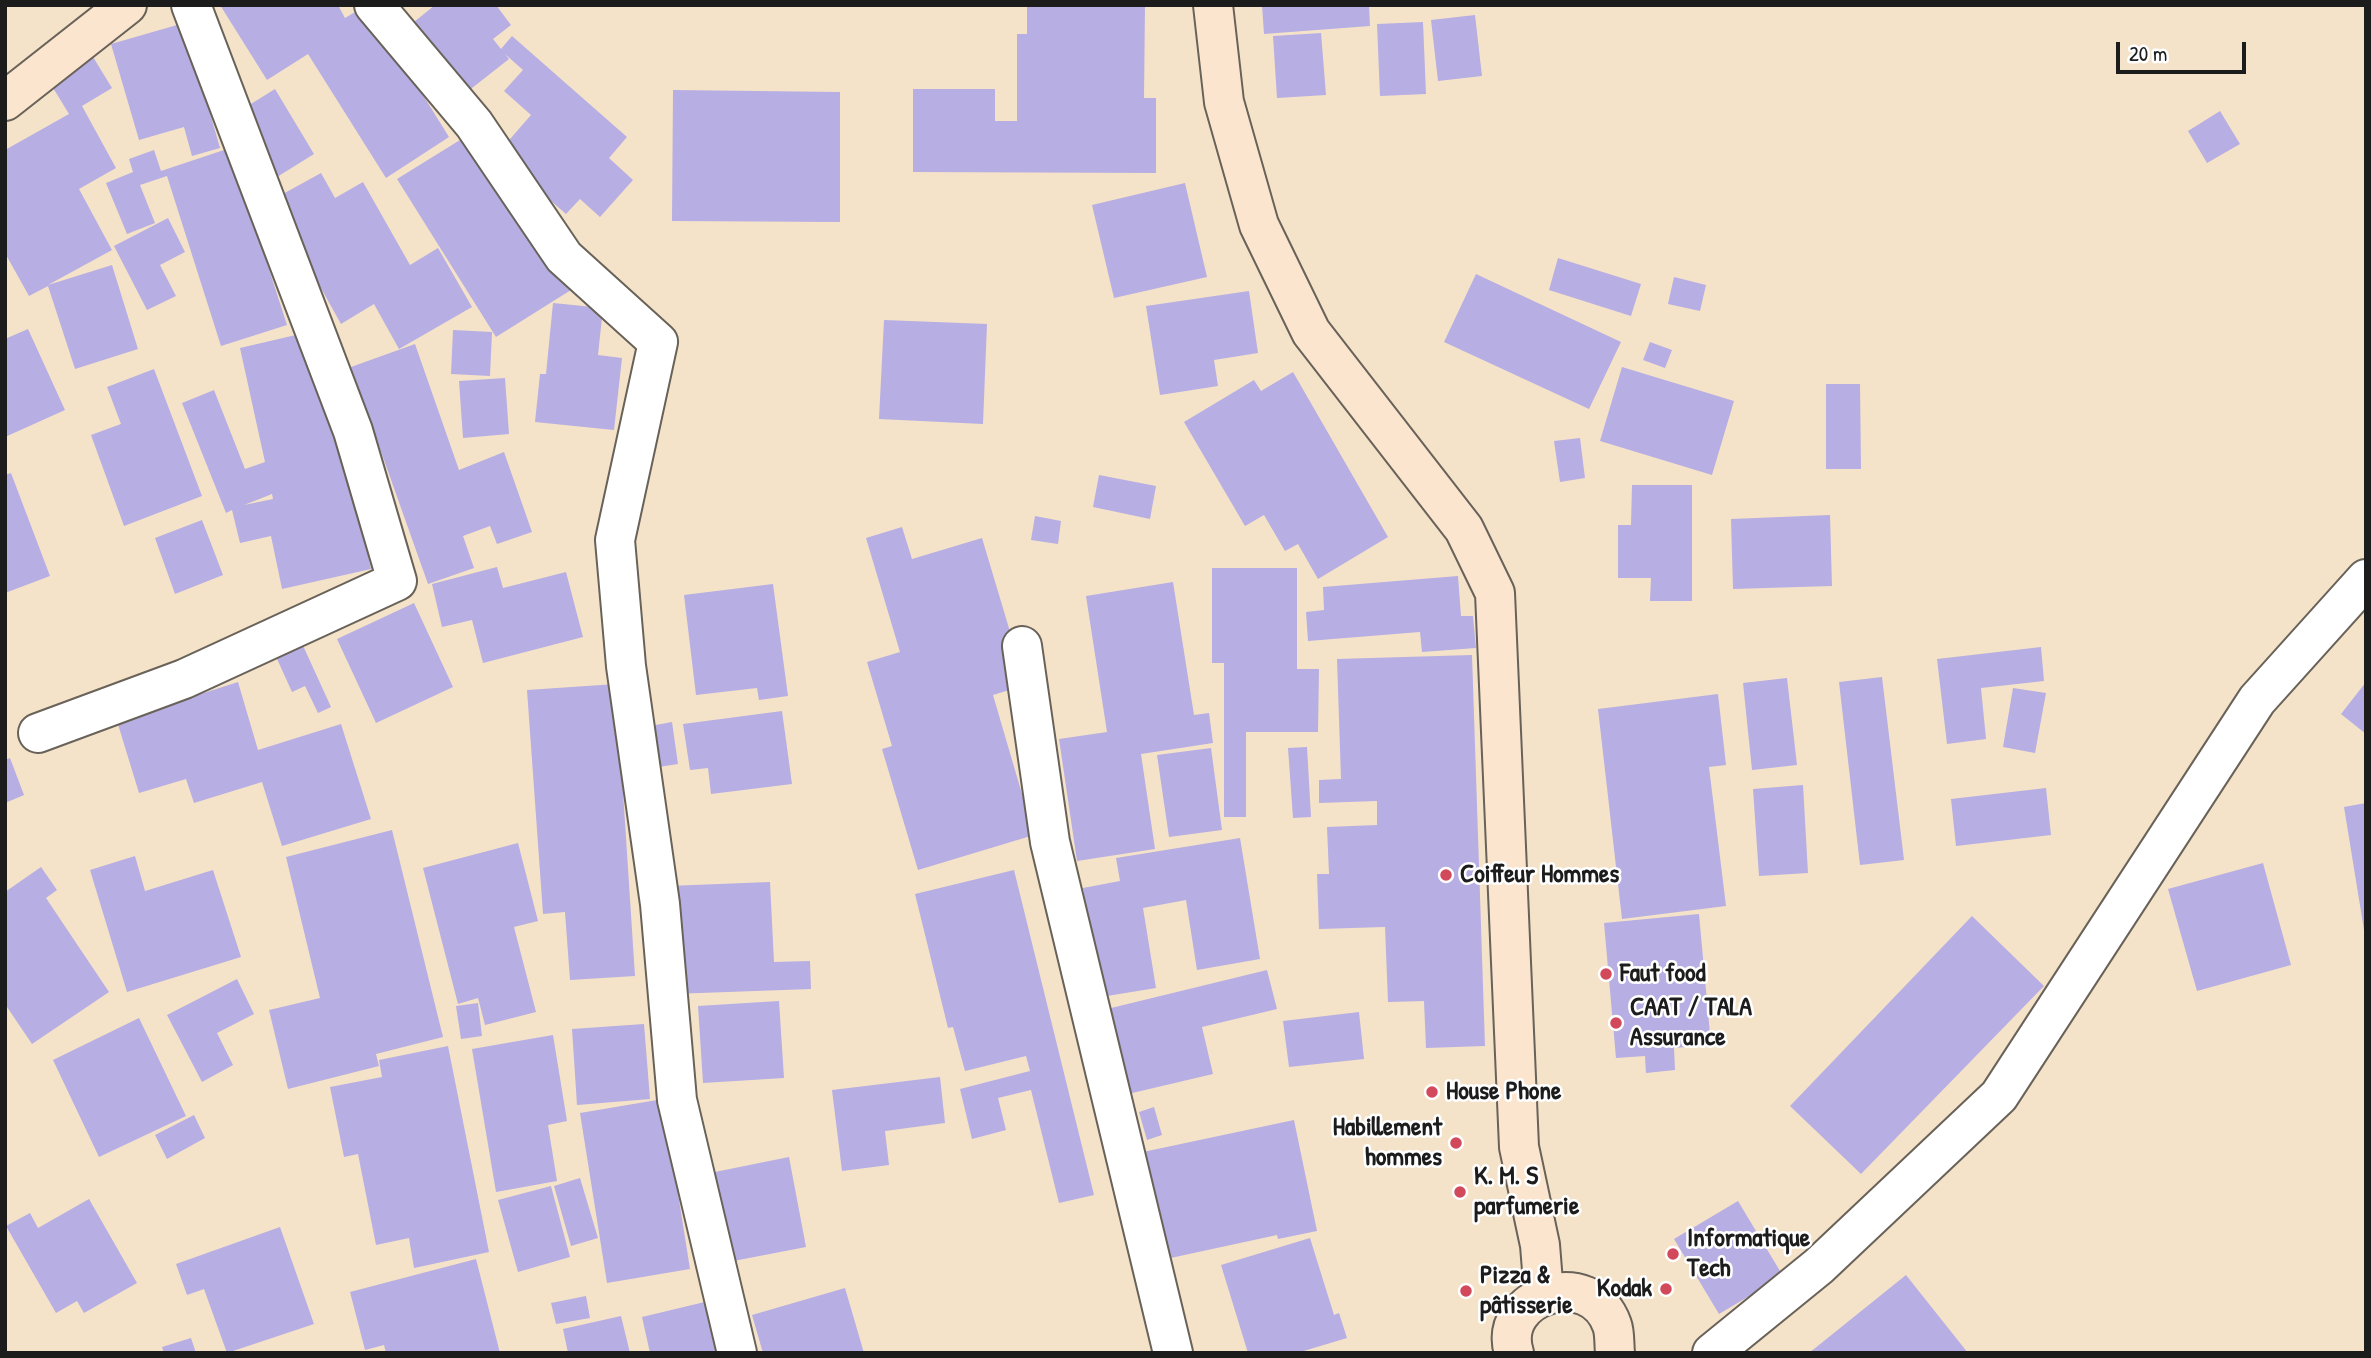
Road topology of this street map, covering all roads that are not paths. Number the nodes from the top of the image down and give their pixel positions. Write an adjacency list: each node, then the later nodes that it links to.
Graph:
1 (127, 5): 5 (street)
2 (191, 5): 8 (street)
3 (374, 5): 11 (street)
4 (1213, 5): 9 (street)
5 (5, 101)
6 (2366, 579): 14 (street)
7 (1022, 646): 12 (street)
8 (38, 733)
9 (1544, 1294): 10 (street); 13 (street)
10 (1510, 1351)
11 (737, 1353)
12 (1173, 1353)
13 (1615, 1353)
14 (1712, 1353)

